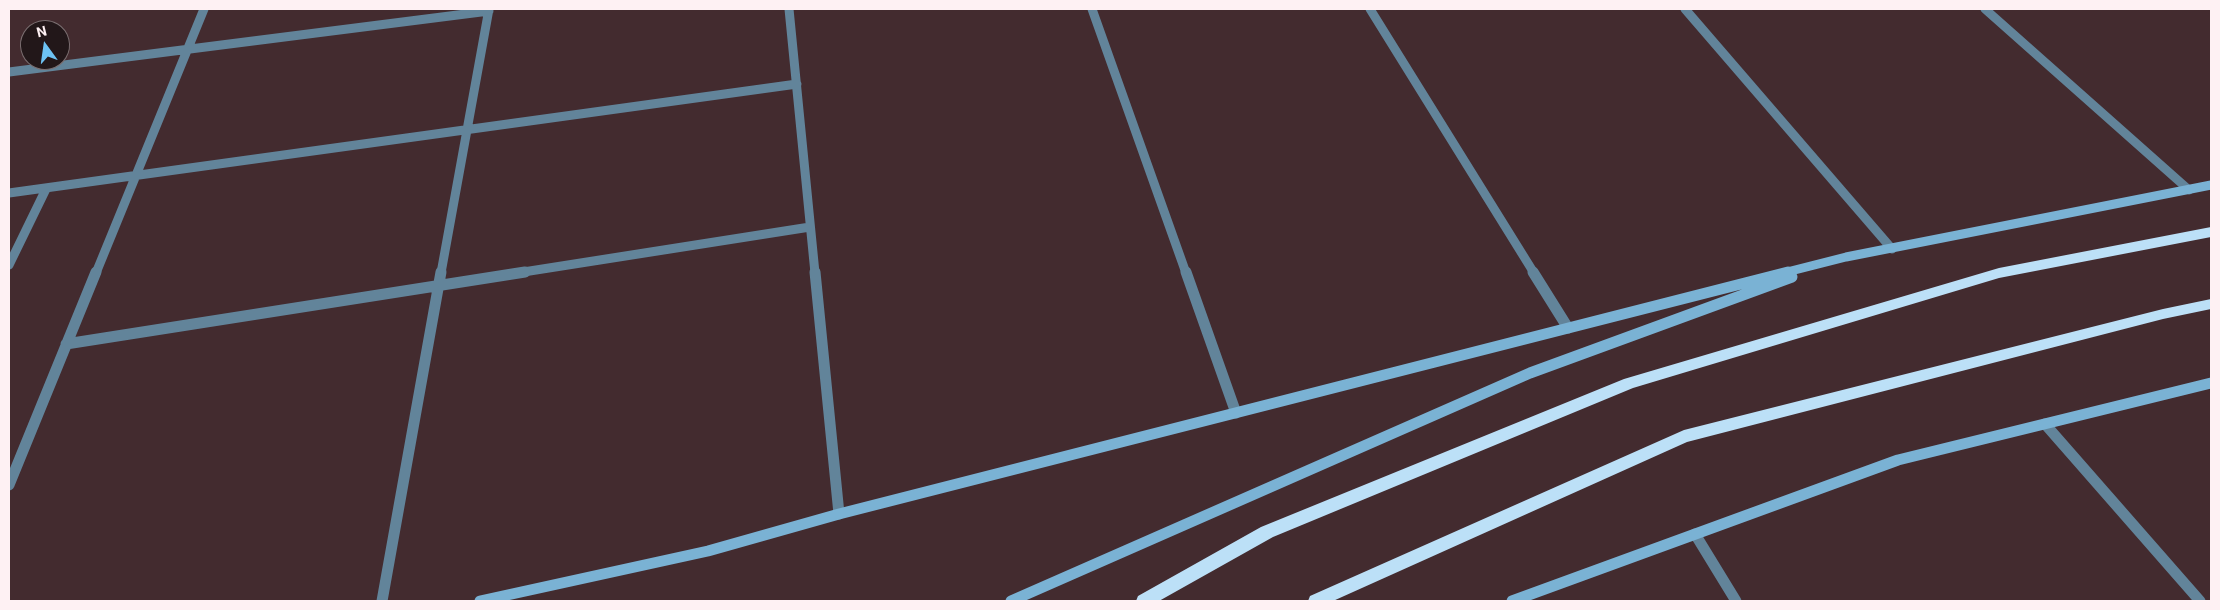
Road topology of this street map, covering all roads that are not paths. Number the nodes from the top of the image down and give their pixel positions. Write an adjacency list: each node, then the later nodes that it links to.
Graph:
1 (204, 9): 8 (street)
2 (789, 9): 10 (street)
3 (1092, 9): 27 (street)
4 (1370, 9): 24 (street)
5 (1685, 9): 19 (street)
6 (1985, 9): 15 (street)
7 (489, 10): 8 (street); 11 (street)
8 (187, 49): 9 (street); 12 (street)
9 (9, 72)
10 (797, 84): 11 (street); 17 (street)
11 (467, 130): 12 (street); 22 (street)
12 (134, 177): 14 (street); 25 (street)
13 (2211, 185): 15 (main road)
14 (46, 189): 16 (street); 21 (street)
15 (2189, 190): 19 (main road)
16 (9, 193)
17 (810, 227): 22 (street); 30 (street)
18 (2211, 232): 35 (highway)
19 (1892, 249): 20 (main road)
20 (1846, 257): 24 (main road); 34 (main road)
21 (9, 265)
22 (439, 286): 25 (street); 32 (street)
23 (2211, 304): 36 (highway)
24 (1568, 328): 27 (main road)
25 (66, 344): 29 (street)
26 (2211, 383): 28 (main road)
27 (1236, 413): 30 (main road)
28 (2045, 424): 31 (main road); 39 (street)
29 (9, 485)
30 (839, 514): 33 (main road)
31 (1695, 534): 37 (main road); 38 (street)
32 (382, 601)
33 (480, 601)
34 (1011, 601)
35 (1144, 601)
36 (1316, 601)
37 (1512, 601)
38 (1736, 601)
39 (2200, 601)

